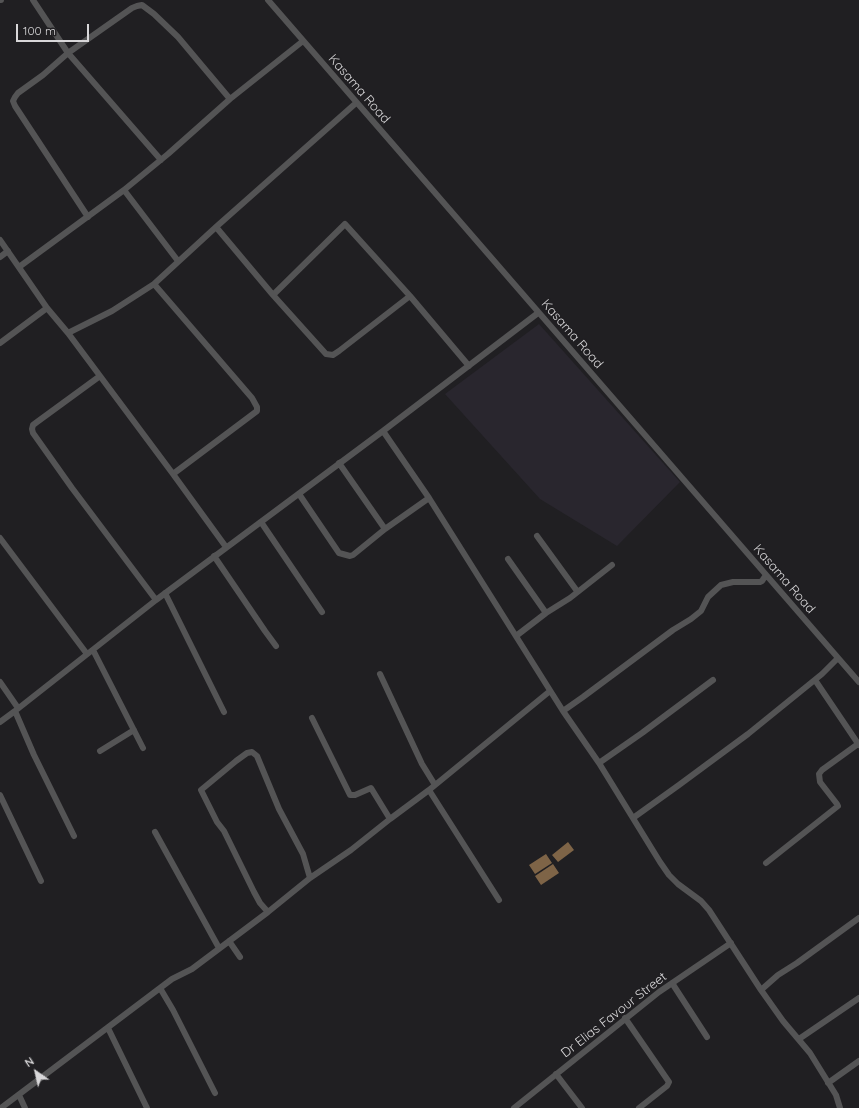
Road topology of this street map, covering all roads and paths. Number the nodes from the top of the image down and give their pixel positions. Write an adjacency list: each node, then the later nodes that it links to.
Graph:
1 (33, 0): 4 (street)
2 (268, 0): 3 (street, Kasama Road)
3 (303, 41): 5 (street); 6 (street, Kasama Road)
4 (68, 53): 5 (street); 7 (street); 9 (street)
5 (230, 99): 7 (street)
6 (356, 103): 10 (street); 20 (street, Kasama Road)
7 (161, 160): 8 (street)
8 (124, 190): 9 (street); 14 (street)
9 (88, 217): 15 (street)
10 (216, 227): 14 (street); 17 (street)
11 (0, 240): 12 (street)
12 (8, 251): 13 (street); 15 (street)
13 (0, 257)
14 (178, 261): 16 (street)
15 (19, 267): 19 (street)
16 (154, 284): 21 (street); 27 (street)
17 (273, 295): 18 (street); 18 (street)
18 (410, 296): 23 (street)
19 (47, 308): 21 (street); 22 (street)
20 (538, 313): 23 (street); 38 (street, Kasama Road)
21 (68, 333): 24 (street)
22 (0, 343)
23 (469, 366): 25 (street)
24 (100, 376): 27 (street); 41 (street)
25 (383, 431): 26 (street); 29 (street)
26 (339, 463): 28 (street); 31 (street)
27 (173, 474): 34 (street)
28 (299, 494): 30 (street); 31 (street)
29 (429, 498): 31 (street); 44 (street)
30 (261, 522): 34 (street); 42 (street)
31 (385, 529)
32 (537, 536): 39 (street)
33 (0, 538): 47 (street)
34 (226, 547): 35 (street)
35 (214, 556): 40 (street); 45 (street)
36 (508, 559): 43 (street)
37 (612, 565): 39 (street)
38 (766, 575): 48 (street, Kasama Road); 56 (street)
39 (577, 591): 43 (street)
40 (165, 593): 41 (street); 57 (street)
41 (156, 600): 46 (street)
42 (322, 612)
43 (546, 613): 44 (street)
44 (516, 636): 54 (street)
45 (276, 646)
46 (93, 650): 47 (street); 60 (street)
47 (87, 654): 55 (street)
48 (838, 658): 51 (street); 53 (street, Kasama Road)
49 (380, 674): 65 (street)
50 (713, 680): 64 (street)
51 (815, 680): 61 (street); 68 (street)
52 (0, 682): 55 (street)
53 (859, 682)
54 (550, 691): 56 (street); 65 (street)
55 (17, 710): 59 (street); 71 (street)
56 (563, 711): 64 (street)
57 (224, 712)
58 (312, 718): 69 (street)
59 (0, 722)
60 (134, 730): 62 (street); 63 (street)
61 (859, 744): 72 (street)
62 (143, 748)
63 (100, 751)
64 (599, 763): 68 (street)
65 (434, 785): 66 (street)
66 (429, 790): 69 (street); 75 (street)
67 (0, 795): 74 (street)
68 (633, 818): 79 (street)
69 (390, 819): 73 (street)
70 (155, 832): 80 (street)
71 (74, 836)
72 (766, 863)
73 (310, 878): 76 (street); 76 (street)
74 (41, 881)
75 (499, 900)
76 (268, 912): 78 (street)
77 (859, 918): 84 (street)
78 (229, 941): 80 (street); 81 (street)
79 (731, 943): 82 (street, Dr Elias Favour Street); 84 (street)
80 (219, 948): 83 (street)
81 (240, 957)
82 (672, 983): 86 (street, Dr Elias Favour Street); 88 (street)
83 (160, 988): 87 (street); 93 (street)
84 (760, 990): 89 (street)
85 (859, 998): 89 (street)
86 (625, 1018): 91 (street, Dr Elias Favour Street); 100 (street)
87 (108, 1028): 94 (street); 97 (street)
88 (707, 1037)
89 (799, 1039): 92 (street)
90 (859, 1061): 92 (street)
91 (556, 1074): 98 (street, Dr Elias Favour Street); 99 (street)
92 (828, 1082): 101 (street)
93 (214, 1093)
94 (19, 1095): 95 (street); 96 (street)
95 (1, 1108)
96 (26, 1108)
97 (147, 1108)
98 (514, 1108)
99 (582, 1108)
100 (639, 1108)
101 (840, 1108)

